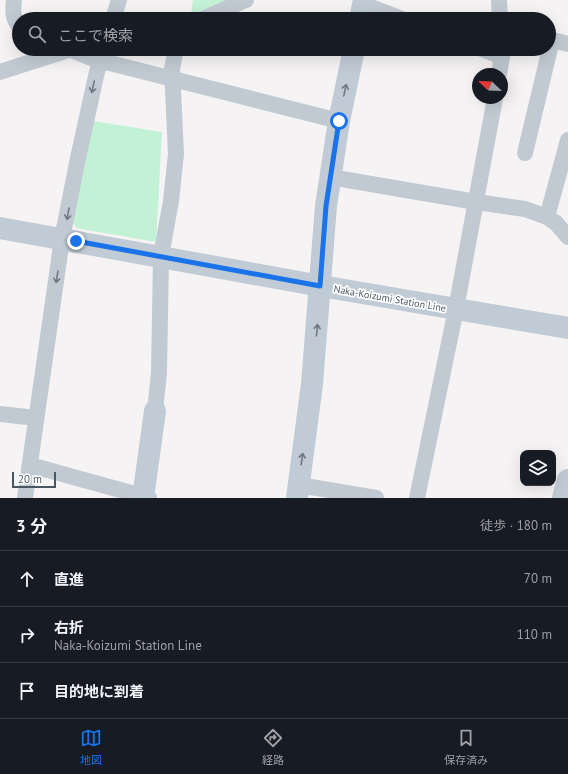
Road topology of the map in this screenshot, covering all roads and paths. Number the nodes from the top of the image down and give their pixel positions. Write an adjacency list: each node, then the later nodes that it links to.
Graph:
1 (14, 0): 6 (street)
2 (119, 0): 7 (street)
3 (246, 0): 8 (street)
4 (499, 0): 10 (street)
5 (363, 8): 9 (street)
6 (12, 12)
7 (115, 12)
8 (218, 12)
9 (377, 12)
10 (500, 12)
11 (556, 41): 12 (street)
12 (568, 44)
13 (49, 56): 21 (street)
14 (102, 56): 32 (street, one-way to 32)
15 (108, 56): 22 (street)
16 (175, 56): 22 (street)
17 (353, 56): 24 (main road, one-way to 17)
18 (502, 56): 20 (street)
19 (547, 56): 26 (street)
20 (500, 68)
21 (0, 72)
22 (172, 79): 24 (street); 33 (street)
23 (494, 104): 28 (street)
24 (339, 121): 27 (main road)
25 (568, 140): 29 (street)
26 (526, 153)
27 (330, 177): 28 (street); 34 (main road)
28 (476, 202): 29 (street); 35 (street)
29 (547, 217): 31 (street)
30 (0, 228): 32 (main road, Naka-Koizumi Station Line)
31 (568, 237)
32 (62, 239): 33 (main road, Naka-Koizumi Station Line); 39 (street, one-way to 39)
33 (161, 256): 34 (main road, Naka-Koizumi Station Line); 37 (street)
34 (320, 286): 35 (main road, Naka-Koizumi Station Line); 42 (main road, one-way to 34)
35 (456, 309): 36 (main road, Naka-Koizumi Station Line); 46 (street)
36 (568, 328)
37 (155, 411): 44 (main road)
38 (0, 414): 39 (street)
39 (36, 418): 40 (street)
40 (30, 465): 43 (street); 44 (street)
41 (568, 480): 47 (main road)
42 (298, 491): 45 (street)
43 (25, 498)
44 (145, 498)
45 (376, 498)
46 (417, 498)
47 (563, 498)

